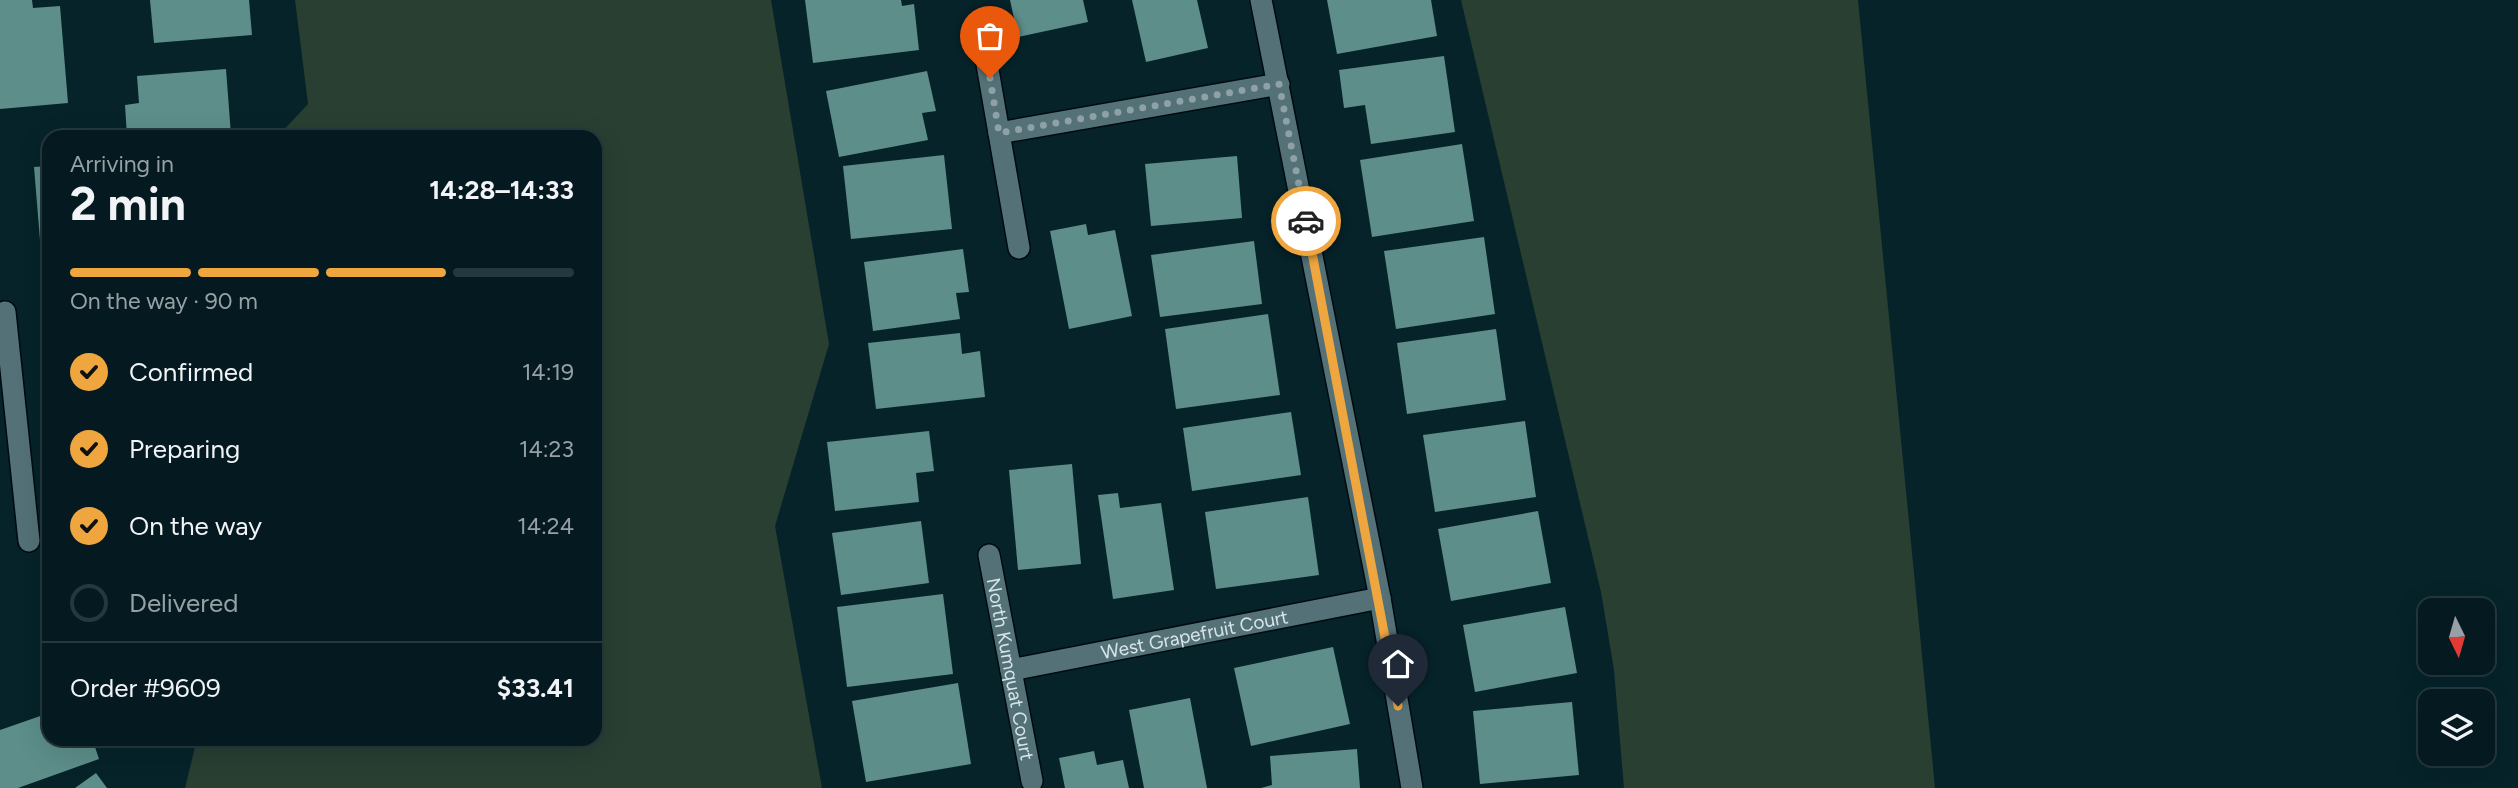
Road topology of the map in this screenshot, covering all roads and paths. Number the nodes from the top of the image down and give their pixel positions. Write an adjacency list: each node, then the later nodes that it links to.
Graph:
1 (1261, 0): 3 (street)
2 (980, 24): 4 (street)
3 (1279, 84): 4 (street); 10 (street)
4 (999, 133): 5 (street)
5 (1019, 248)
6 (5, 312): 7 (street)
7 (8, 427): 8 (street)
8 (29, 541)
9 (989, 555): 11 (street, North Kumquat Court)
10 (1380, 598): 11 (street, West Grapefruit Court); 13 (street)
11 (1011, 670): 12 (street, North Kumquat Court)
12 (1032, 781)
13 (1412, 788)

